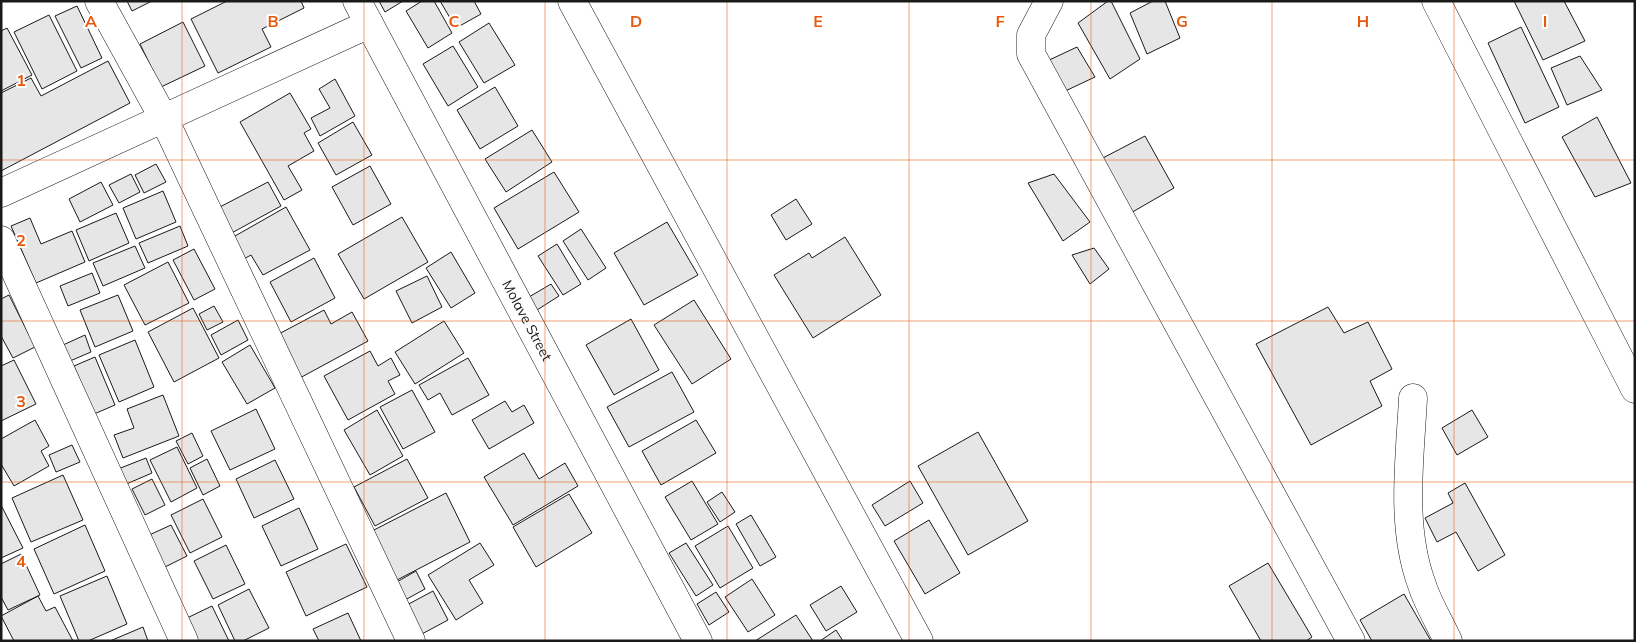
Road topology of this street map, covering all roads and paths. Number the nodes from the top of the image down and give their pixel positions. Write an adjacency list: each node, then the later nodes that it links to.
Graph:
1 (99, 1): 6 (street)
2 (572, 1): 14 (street)
3 (1049, 1): 15 (street)
4 (1436, 1): 9 (street)
5 (363, 13): 6 (street); 13 (street, Molave Street)
6 (164, 118): 7 (street); 12 (street)
7 (1, 193)
8 (1, 240): 11 (street)
9 (1635, 389)
10 (1413, 398): 16 (street)
11 (184, 641)
12 (411, 641)
13 (698, 641)
14 (919, 641)
15 (1351, 641)
16 (1448, 641)

